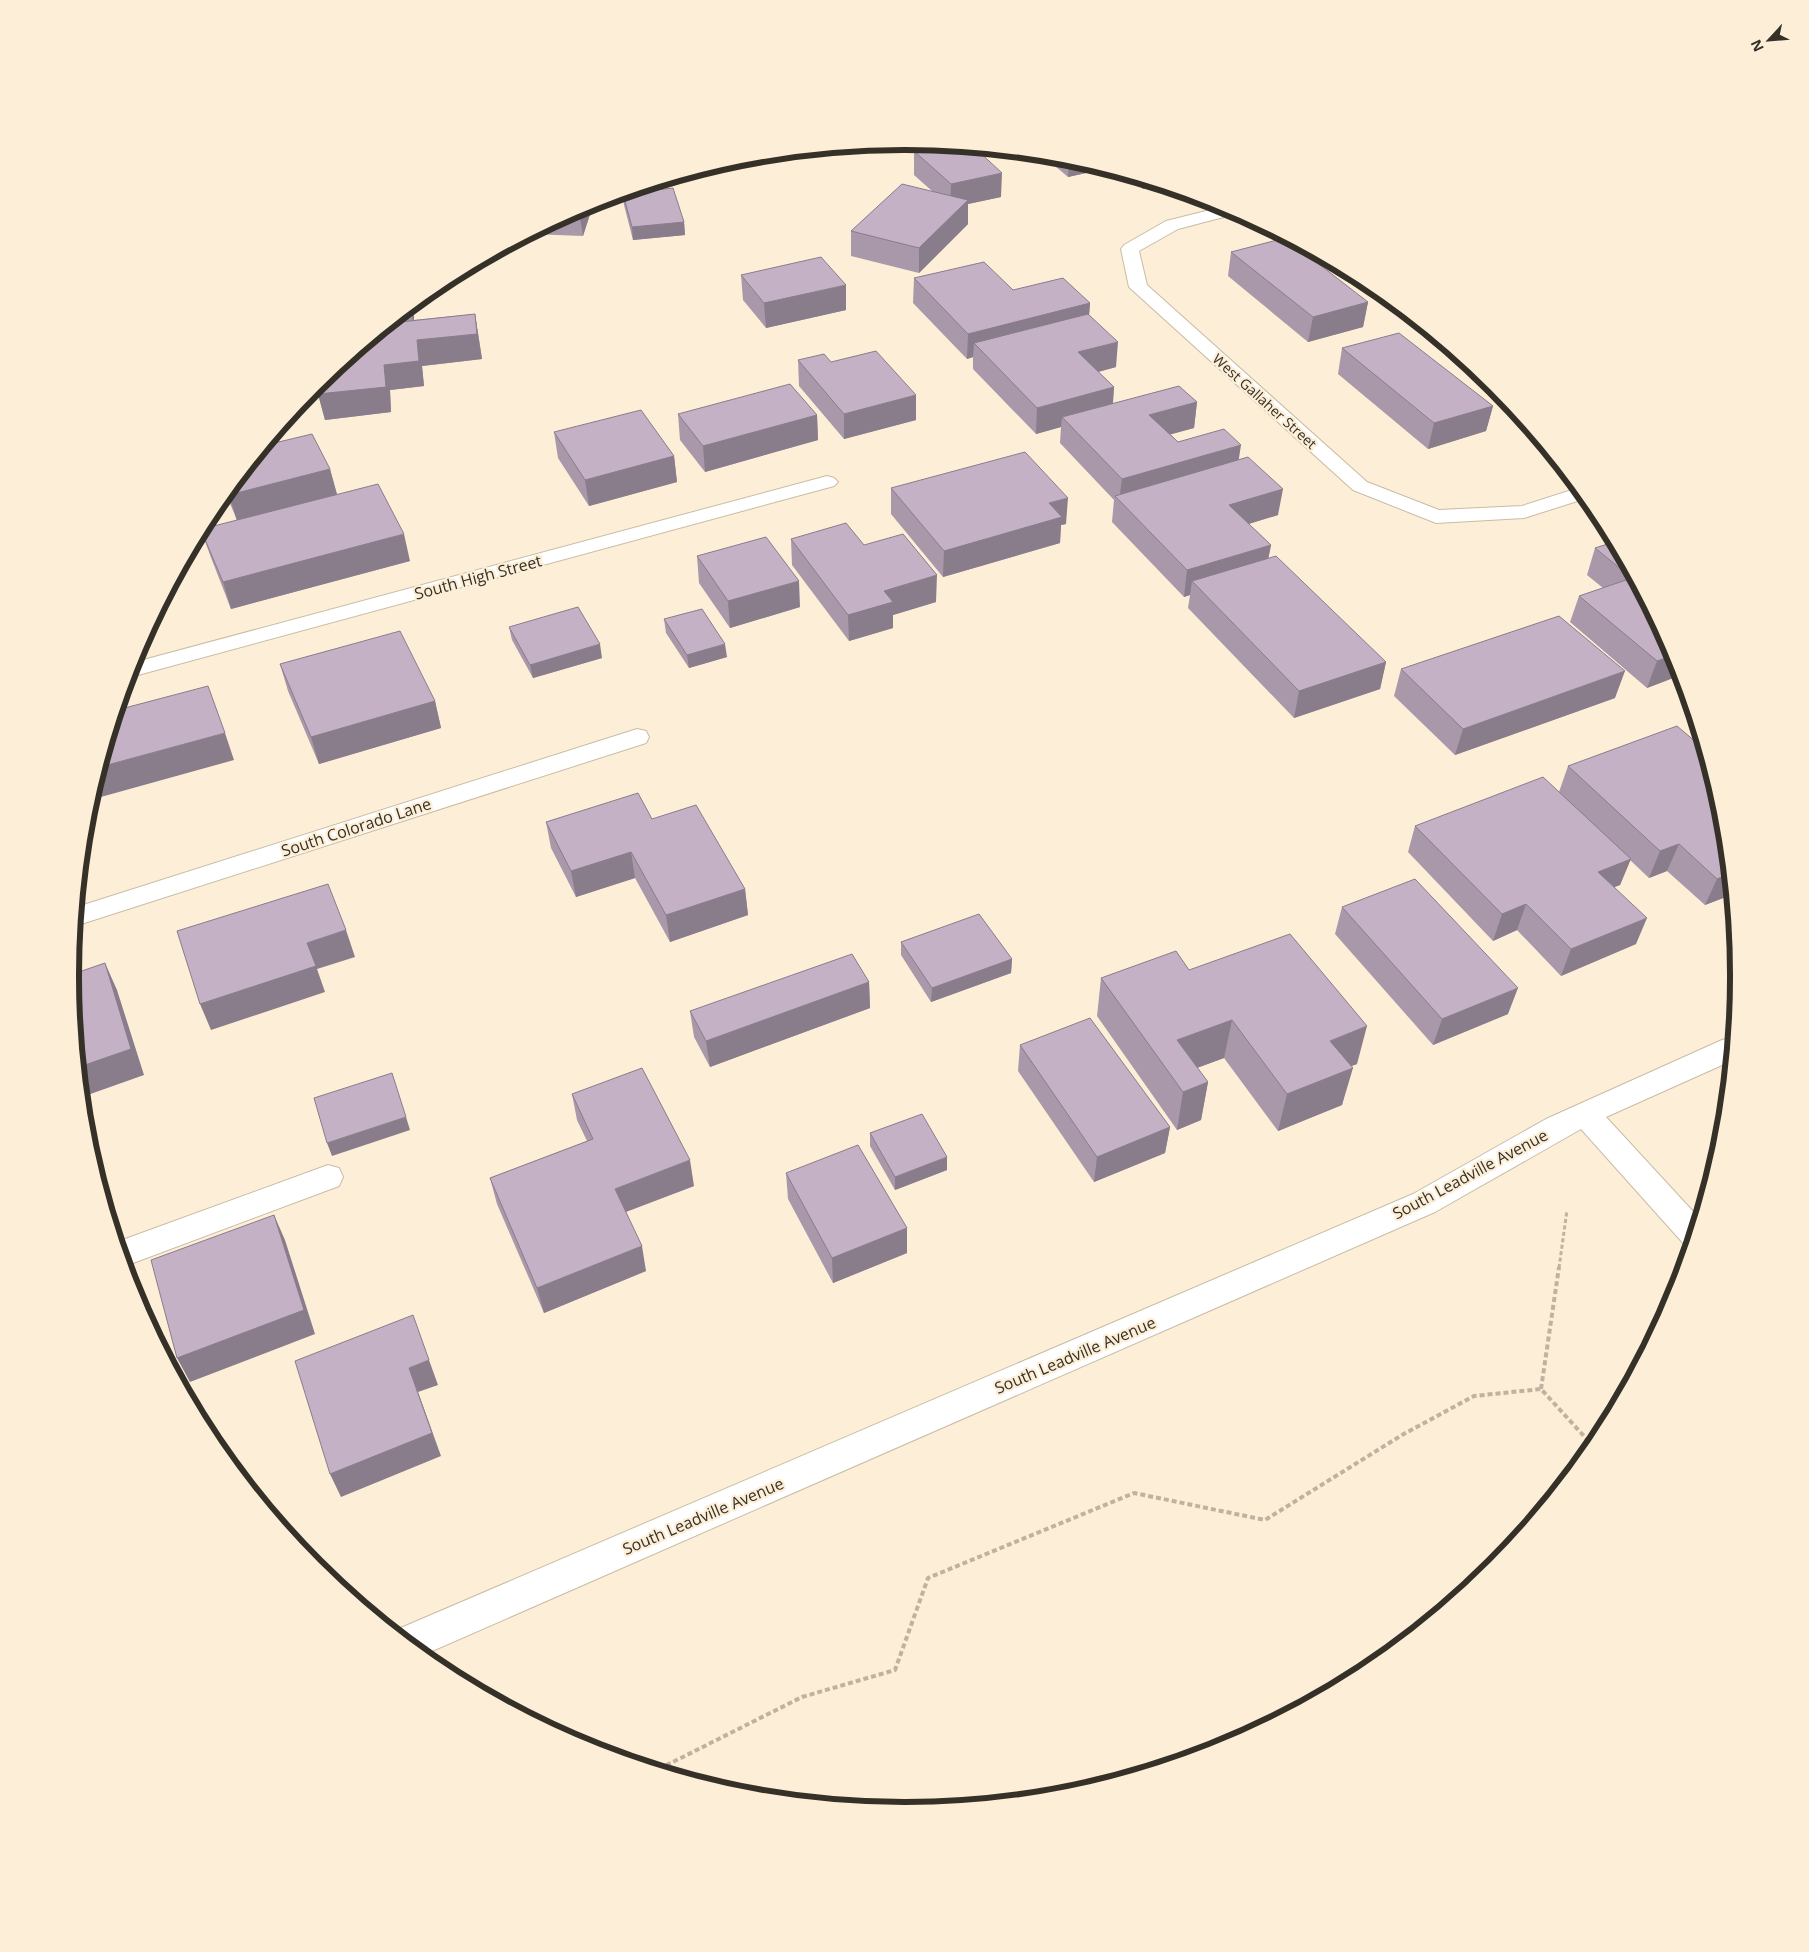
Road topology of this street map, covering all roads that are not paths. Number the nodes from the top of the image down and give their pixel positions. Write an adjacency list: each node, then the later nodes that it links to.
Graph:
1 (1221, 213): 3 (street, West Gallaher Street)
2 (827, 482): 4 (street, South High Street)
3 (1576, 495)
4 (139, 668)
5 (637, 737): 6 (street, South Colorado Lane)
6 (82, 915)
7 (1726, 1051): 8 (street, South Leadville Avenue)
8 (1584, 1113): 10 (street); 12 (street, South Leadville Avenue)
9 (328, 1177): 11 (street)
10 (1690, 1229)
11 (127, 1252)
12 (415, 1640)

